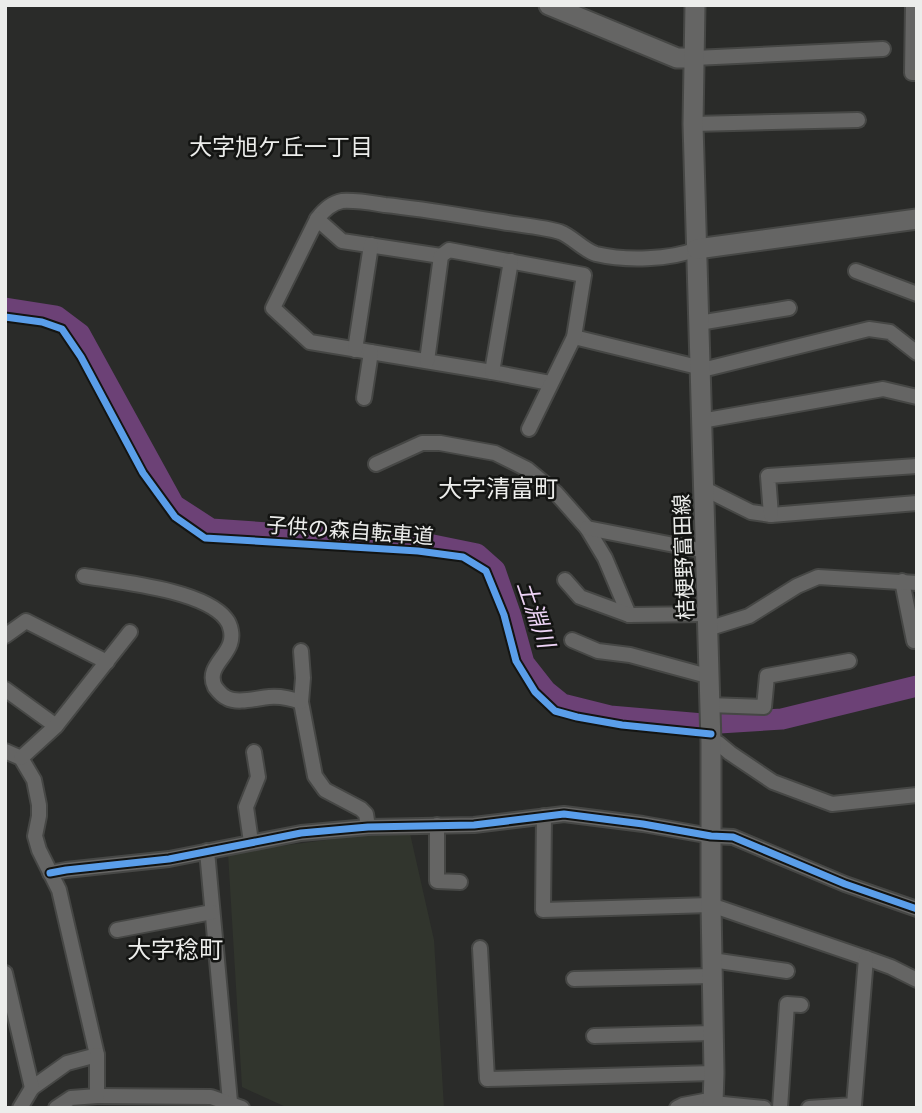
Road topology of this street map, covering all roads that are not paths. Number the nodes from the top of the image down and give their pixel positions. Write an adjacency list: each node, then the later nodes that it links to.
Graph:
1 (549, 5): 5 (main road)
2 (695, 5): 5 (main road, 桔梗野富田線)
3 (913, 5): 6 (street)
4 (883, 49): 5 (street)
5 (694, 58): 8 (main road, 桔梗野富田線)
6 (917, 73)
7 (858, 120): 8 (street)
8 (693, 124): 12 (main road, 桔梗野富田線)
9 (317, 219): 11 (street); 12 (street); 20 (street)
10 (917, 219): 12 (main road)
11 (371, 245): 13 (street); 20 (street)
12 (697, 249): 18 (main road, 桔梗野富田線)
13 (441, 256): 14 (street); 23 (street)
14 (511, 261): 19 (street); 25 (street)
15 (856, 271): 16 (street)
16 (917, 294)
17 (789, 308): 18 (street)
18 (699, 323): 24 (main road, 桔梗野富田線)
19 (574, 337): 24 (street); 26 (street)
20 (355, 350): 21 (street)
21 (371, 352): 23 (street); 28 (street)
22 (917, 353): 24 (street)
23 (427, 361): 25 (street)
24 (700, 367): 29 (main road, 桔梗野富田線)
25 (492, 372): 26 (street)
26 (550, 383): 30 (street)
27 (917, 397): 29 (street)
28 (364, 398)
29 (701, 421): 33 (main road, 桔梗野富田線)
30 (529, 429)
31 (376, 464): 36 (street)
32 (917, 466): 35 (street)
33 (703, 488): 35 (street); 37 (main road, 桔梗野富田線)
34 (917, 503): 35 (street)
35 (771, 515)
36 (587, 528): 37 (street); 41 (street)
37 (705, 551): 42 (main road, 桔梗野富田線)
38 (84, 576): 52 (street)
39 (565, 580): 41 (street)
40 (910, 582): 42 (street); 46 (street)
41 (629, 614): 42 (street)
42 (707, 621): 50 (main road, 桔梗野富田線)
43 (130, 632): 49 (street)
44 (5, 636): 49 (street)
45 (572, 640): 50 (street)
46 (914, 641)
47 (301, 651): 52 (street)
48 (849, 661): 53 (street)
49 (107, 662): 54 (street)
50 (709, 674): 53 (main road, 桔梗野富田線)
51 (5, 689): 54 (street)
52 (301, 702): 62 (street)
53 (709, 706): 55 (main road, 桔梗野富田線)
54 (56, 726): 58 (street)
55 (711, 737): 59 (street); 63 (main road, 桔梗野富田線)
56 (5, 751): 58 (street)
57 (254, 752): 64 (street)
58 (21, 758): 66 (street)
59 (917, 795)
60 (544, 816): 61 (street); 63 (street); 68 (street)
61 (437, 825): 62 (street); 67 (street)
62 (368, 827): 64 (street)
63 (710, 836): 68 (main road, 桔梗野富田線); 69 (street)
64 (251, 842): 65 (street)
65 (207, 851): 66 (street); 70 (street)
66 (50, 873): 82 (street)
67 (460, 882)
68 (711, 905): 73 (street); 74 (main road, 桔梗野富田線)
69 (917, 909)
70 (212, 912): 71 (street); 86 (street)
71 (117, 930)
72 (480, 948): 83 (street)
73 (866, 958): 78 (street); 93 (street)
74 (713, 968): 75 (street); 77 (street); 80 (main road, 桔梗野富田線)
75 (787, 971)
76 (5, 973): 84 (street)
77 (574, 979)
78 (917, 980)
79 (801, 1005): 92 (street)
80 (713, 1033): 81 (street); 83 (main road, 桔梗野富田線)
81 (594, 1036)
82 (97, 1055): 84 (street); 85 (street)
83 (714, 1073): 87 (main road, 桔梗野富田線)
84 (32, 1088): 88 (street)
85 (97, 1096): 86 (street); 89 (street)
86 (236, 1105)
87 (712, 1105): 90 (street); 91 (street)
88 (20, 1108)
89 (56, 1108)
90 (677, 1108)
91 (764, 1108)
92 (780, 1108)
93 (809, 1108)

